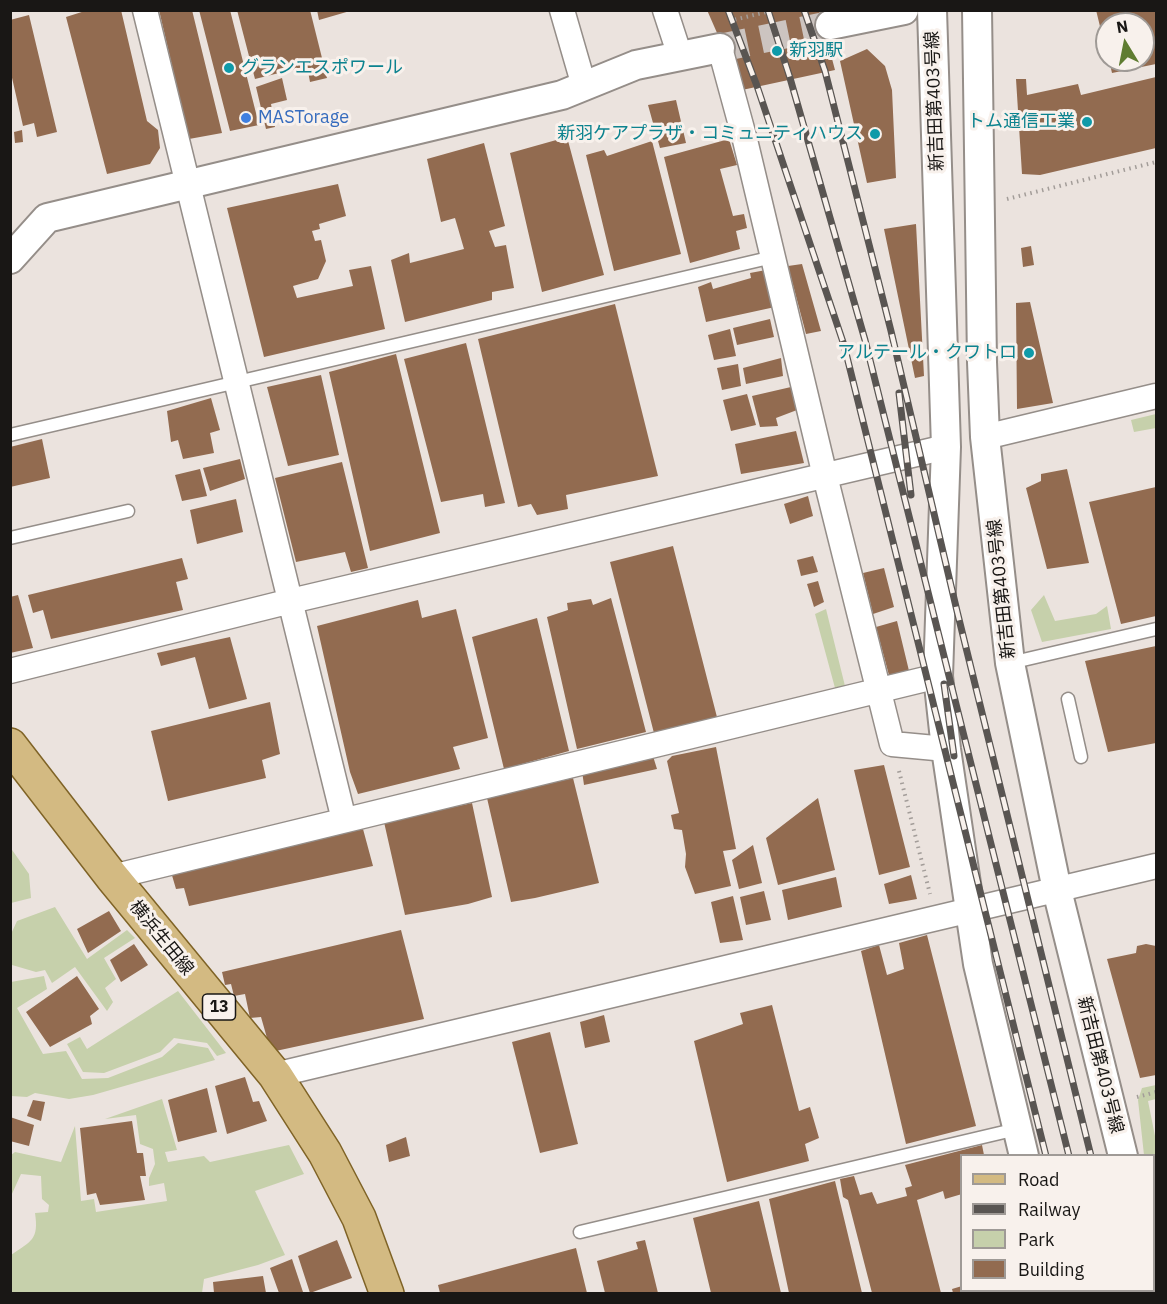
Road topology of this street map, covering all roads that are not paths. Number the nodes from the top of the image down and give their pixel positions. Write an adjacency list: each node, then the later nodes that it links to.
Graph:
1 (145, 10): 11 (street)
2 (562, 10): 10 (street)
3 (665, 10): 9 (street)
4 (904, 10): 7 (street)
5 (932, 10): 18 (street, 新吉田第403号線)
6 (977, 10): 17 (street, 新吉田第403号線)
7 (830, 25)
8 (722, 35): 9 (street); 12 (street)
9 (680, 56): 10 (street)
10 (584, 86): 11 (street)
11 (188, 184): 13 (street); 14 (street)
12 (773, 257): 14 (lane); 19 (street)
13 (10, 259)
14 (237, 383): 16 (lane); 22 (street)
15 (1156, 396): 17 (street)
16 (10, 435)
17 (985, 437): 24 (street, 新吉田第403号線)
18 (946, 447): 19 (street); 26 (street, 新吉田第403号線)
19 (825, 476): 22 (street); 27 (street)
20 (128, 511): 21 (lane)
21 (10, 538)
22 (291, 601): 25 (street); 32 (street)
23 (1156, 629): 24 (lane)
24 (1010, 663): 35 (street, 新吉田第403号線)
25 (10, 671)
26 (938, 676): 27 (street); 30 (street, 新吉田第403号線)
27 (879, 691): 30 (street); 32 (street)
28 (1068, 699): 31 (lane)
29 (10, 745): 34 (main road, 横浜生田線 / 13)
30 (946, 749): 36 (street, 新吉田第403号線)
31 (1081, 757)
32 (344, 820): 34 (street)
33 (1156, 866): 35 (street)
34 (112, 877): 37 (main road, 横浜生田線 / 13)
35 (1057, 890): 36 (street); 41 (street, 新吉田第403号線)
36 (971, 910): 37 (street); 38 (street, 新吉田第403号線)
37 (275, 1076): 43 (main road, 横浜生田線 / 13)
38 (1020, 1142): 40 (lane)
39 (960, 1154): 42 (lane)
40 (961, 1154)
41 (1123, 1154)
42 (580, 1232)
43 (387, 1293)

